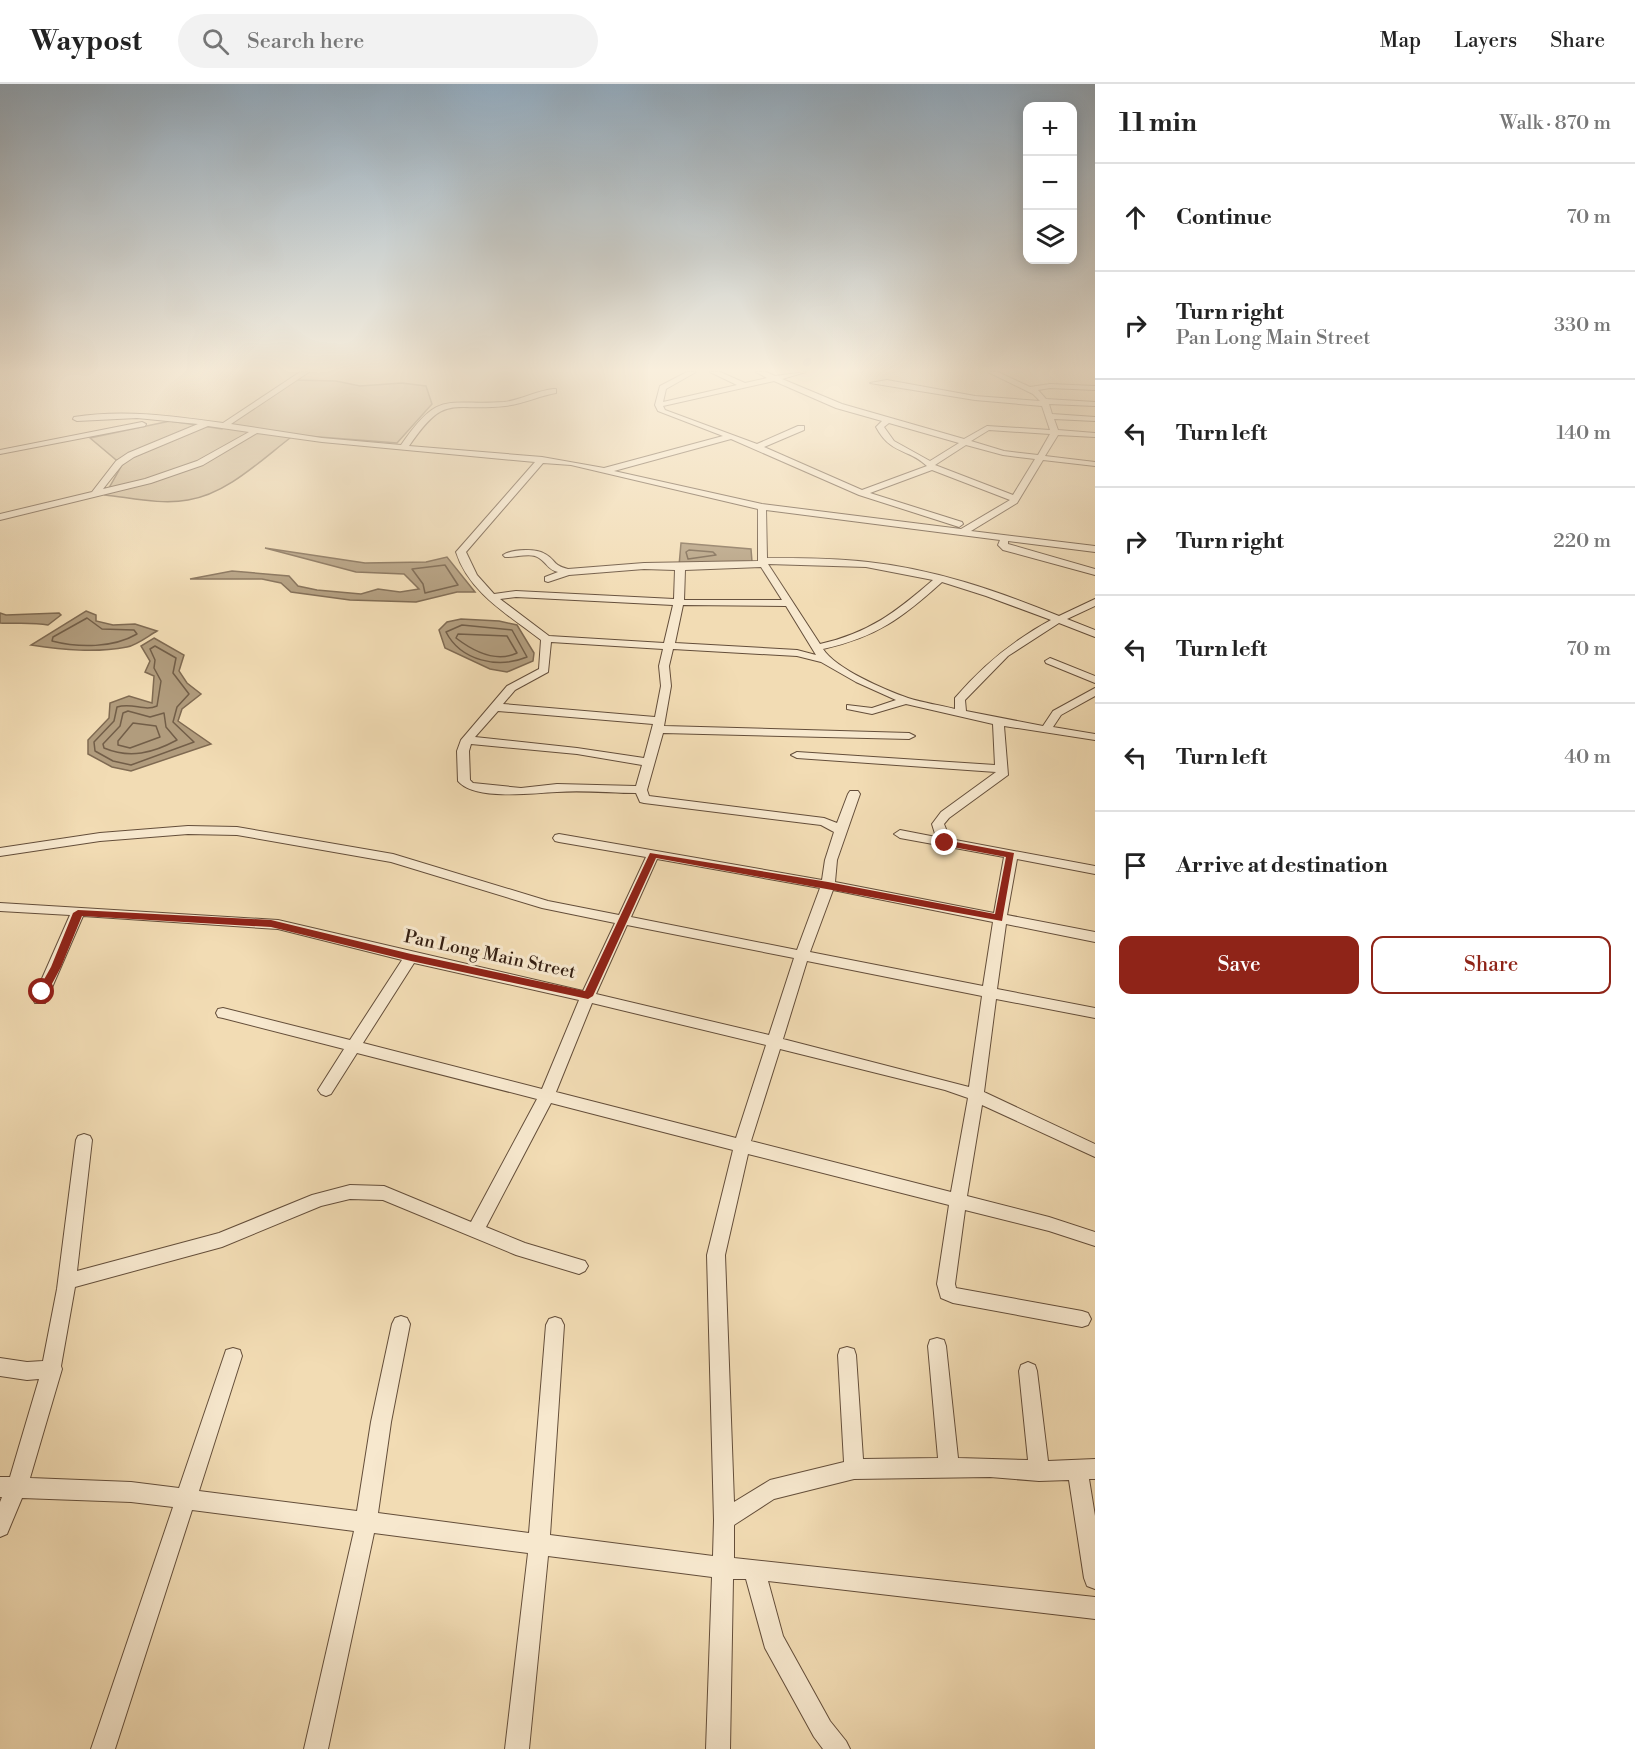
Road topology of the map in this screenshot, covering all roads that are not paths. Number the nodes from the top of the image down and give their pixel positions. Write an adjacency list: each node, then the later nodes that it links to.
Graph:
1 (143, 450): 16 (street)
2 (223, 450): 16 (street)
3 (435, 450): 11 (street)
4 (677, 450): 14 (street)
5 (767, 450): 15 (street)
6 (902, 450): 13 (street)
7 (954, 450): 13 (street)
8 (992, 450): 10 (street)
9 (1046, 450): 10 (street)
10 (1042, 456): 12 (street); 17 (street)
11 (542, 459): 14 (street); 30 (street)
12 (1095, 464)
13 (931, 466): 15 (street); 17 (street)
14 (607, 470): 18 (street)
15 (862, 493): 20 (street)
16 (95, 494): 19 (street)
17 (1016, 499): 20 (street)
18 (762, 507): 20 (street); 24 (street)
19 (0, 517)
20 (967, 529): 21 (street)
21 (1005, 536): 22 (street); 27 (street)
22 (1095, 549)
23 (508, 555): 26 (street)
24 (762, 562): 25 (street); 29 (street); 33 (street)
25 (680, 567): 26 (street); 31 (street)
26 (568, 572): 28 (street)
27 (1095, 572)
28 (548, 579)
29 (940, 579): 34 (street); 38 (street)
30 (493, 597): 31 (street); 36 (street)
31 (680, 602): 33 (street); 37 (street)
32 (1095, 602): 34 (street)
33 (788, 603): 38 (street)
34 (1058, 619): 35 (street); 46 (street)
35 (1095, 634)
36 (546, 639): 37 (street); 44 (street)
37 (669, 646): 39 (street); 48 (street)
38 (818, 647): 39 (street)
39 (825, 660): 43 (street)
40 (1050, 661): 41 (street)
41 (1095, 680)
42 (1095, 691): 49 (street)
43 (906, 701): 45 (street); 46 (street)
44 (495, 707): 48 (street); 52 (street)
45 (851, 707)
46 (961, 714): 47 (street)
47 (998, 722): 49 (street); 55 (street)
48 (658, 725): 50 (street); 54 (street)
49 (1046, 730): 51 (street)
50 (909, 736)
51 (1095, 737)
52 (467, 740): 54 (street); 56 (street)
53 (797, 755): 55 (street)
54 (647, 762): 56 (street)
55 (1003, 769): 61 (street)
56 (641, 790): 58 (street)
57 (854, 794): 58 (street)
58 (841, 830): 66 (street)
59 (900, 834): 61 (street)
60 (559, 838): 63 (street)
61 (945, 843): 64 (street)
62 (0, 852): 70 (street)
63 (653, 855): 66 (street); 70 (street)
64 (1011, 855): 65 (street); 69 (street)
65 (1095, 870)
66 (828, 885): 69 (street); 72 (street)
67 (0, 908): 68 (street, Pan Long Main Street)
68 (78, 913): 73 (street, Pan Long Main Street); 76 (street)
69 (999, 918): 71 (street); 74 (street)
70 (624, 920): 72 (street); 75 (street)
71 (1095, 937)
72 (801, 955): 74 (street); 79 (street)
73 (411, 958): 75 (street, Pan Long Main Street); 80 (street)
74 (988, 991): 78 (street); 82 (street)
75 (588, 996): 79 (street, Pan Long Main Street); 83 (street)
76 (40, 999)
77 (223, 1013): 80 (street)
78 (1095, 1013)
79 (774, 1041): 82 (street, Pan Long Main Street); 85 (street)
80 (354, 1046): 81 (street); 83 (street)
81 (326, 1090)
82 (975, 1095): 86 (street, Pan Long Main Street); 87 (street)
83 (547, 1096): 85 (street); 88 (street)
84 (84, 1140): 91 (street)
85 (742, 1144): 87 (street); 107 (street)
86 (1095, 1151)
87 (957, 1201): 89 (street); 92 (street)
88 (475, 1231): 90 (street); 91 (street)
89 (1095, 1239)
90 (579, 1266)
91 (69, 1281): 99 (street)
92 (1082, 1319)
93 (401, 1323): 108 (street)
94 (555, 1325): 110 (street)
95 (937, 1346): 101 (street)
96 (848, 1355): 102 (street)
97 (233, 1356): 106 (street)
98 (0, 1367): 99 (street)
99 (53, 1369): 105 (street)
100 (1028, 1371): 104 (street)
101 (949, 1467): 102 (street); 104 (street)
102 (855, 1469): 107 (street)
103 (1086, 1470): 104 (street); 113 (street)
104 (1039, 1471)
105 (8, 1488): 106 (street); 109 (street)
106 (186, 1499): 108 (street); 115 (street)
107 (724, 1520): 111 (street)
108 (366, 1522): 110 (street); 116 (street)
109 (0, 1527)
110 (539, 1544): 111 (street); 117 (street)
111 (723, 1569): 112 (street); 118 (street)
112 (754, 1569): 114 (street); 119 (street)
113 (1095, 1578)
114 (1095, 1608)
115 (103, 1749)
116 (316, 1749)
117 (517, 1749)
118 (718, 1749)
119 (838, 1749)

